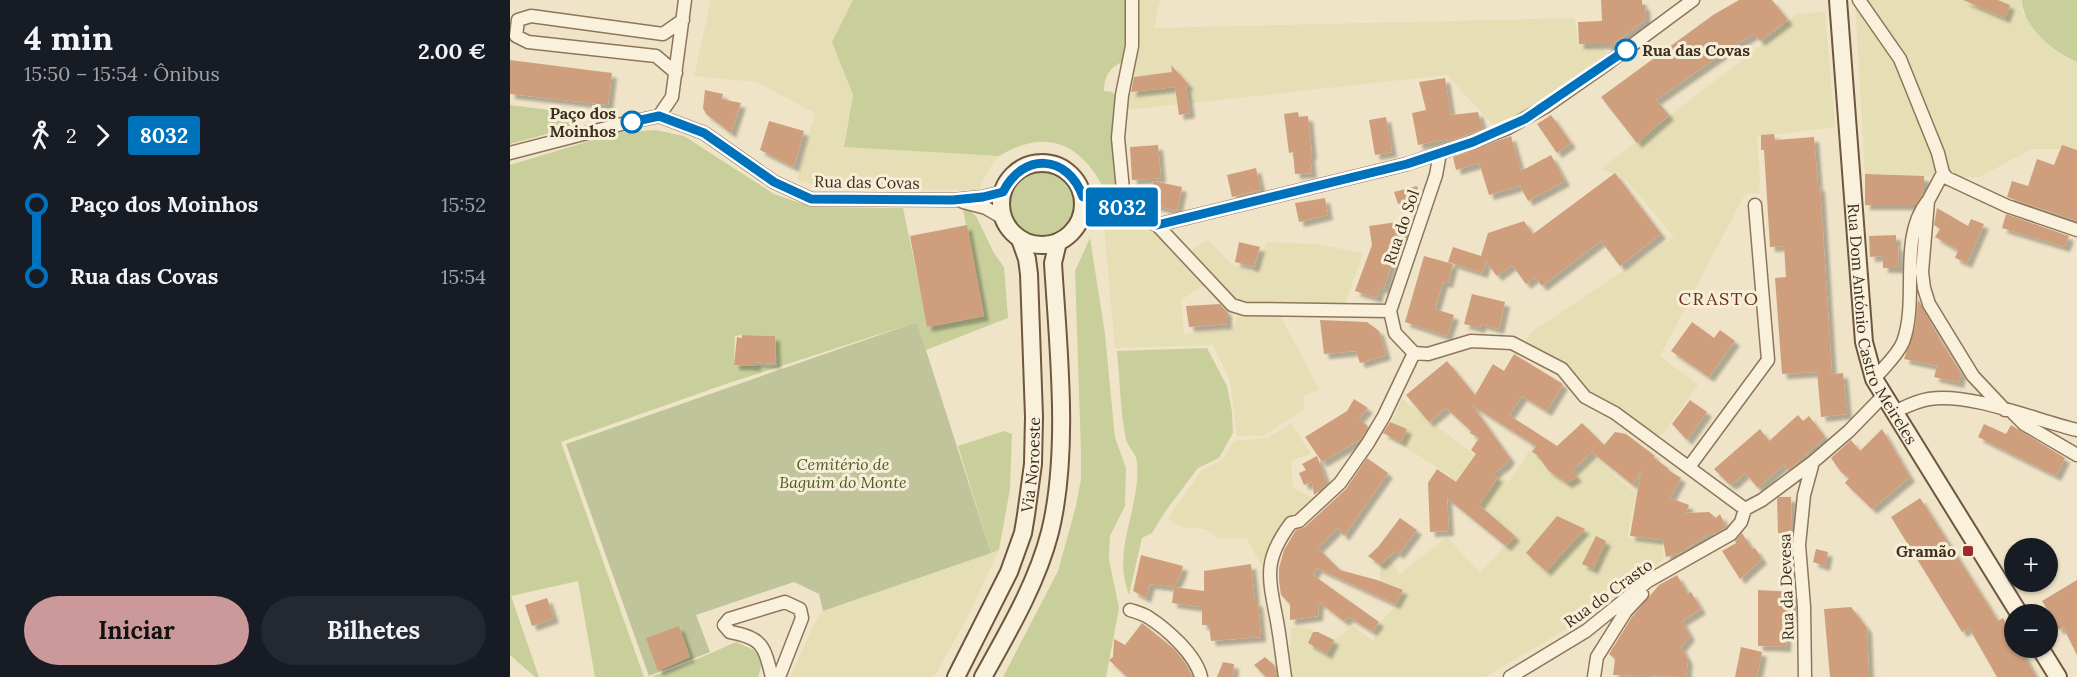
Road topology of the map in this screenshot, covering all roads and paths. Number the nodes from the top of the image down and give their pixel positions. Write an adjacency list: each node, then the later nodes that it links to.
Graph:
1 (685, 0): 6 (street)
2 (1132, 0): 17 (street)
3 (1838, 0): 25 (main road, Rua Dom António Castro Meireles)
4 (1859, 0): 11 (street)
5 (1684, 2): 10 (street)
6 (682, 20): 7 (street); 7 (street)
7 (676, 73): 8 (street)
8 (659, 116): 9 (street); 13 (street, Rua das Covas)
9 (510, 153)
10 (1440, 153): 19 (street); 23 (street, Rua do Sol)
11 (1943, 173): 14 (street); 20 (street)
12 (1003, 192): 13 (street, Rua das Covas); 15 (main road); 18 (main road)
13 (953, 200): 18 (street, Rua das Covas)
14 (1928, 201): 25 (street); 27 (street)
15 (1083, 204): 17 (street); 22 (main road)
16 (1755, 205): 32 (street)
17 (1119, 206): 19 (street)
18 (1003, 218): 21 (main road)
19 (1157, 225): 23 (street)
20 (2077, 230)
21 (1020, 239): 22 (main road); 40 (main road, Via Noroeste)
22 (1058, 242): 41 (main road, Via Noroeste)
23 (1390, 311): 24 (street)
24 (1414, 353): 32 (street); 43 (street)
25 (1874, 379): 26 (main road, Rua Dom António Castro Meireles)
26 (1884, 395): 28 (main road, Rua Dom António Castro Meireles); 31 (street, Rua do Crasto)
27 (2008, 411): 28 (street); 29 (street); 30 (street)
28 (1894, 412): 35 (main road, Rua Dom António Castro Meireles)
29 (2077, 429)
30 (2077, 455)
31 (1813, 462): 33 (street, Rua do Crasto); 46 (street, Rua da Devesa)
32 (1689, 467): 33 (street)
33 (1745, 509): 34 (street, Rua do Crasto)
34 (1648, 581): 44 (street, Rua do Crasto); 45 (street)
35 (2013, 604)
36 (1130, 610): 42 (street)
37 (2046, 658): 47 (main road)
38 (772, 677): 39 (street)
39 (779, 677)
40 (956, 677)
41 (983, 677)
42 (1201, 677)
43 (1285, 677)
44 (1510, 677)
45 (1594, 677)
46 (1804, 677)
47 (2058, 677)

